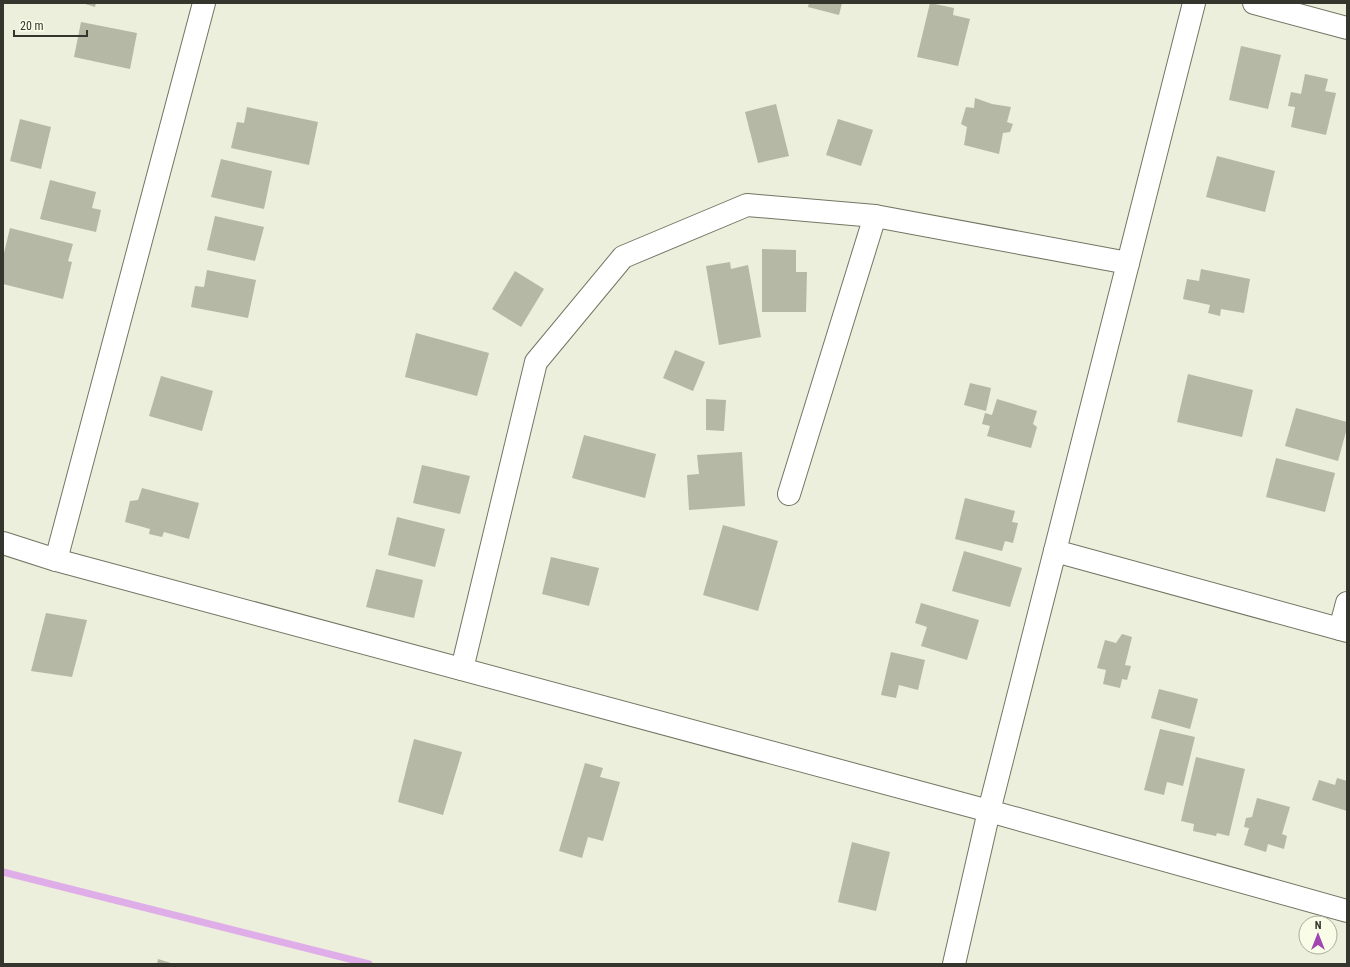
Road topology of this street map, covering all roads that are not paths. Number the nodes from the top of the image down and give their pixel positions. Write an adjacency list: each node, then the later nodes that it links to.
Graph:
1 (204, 3): 10 (street)
2 (1194, 3): 6 (street)
3 (1254, 3): 4 (street)
4 (1347, 28)
5 (876, 216): 6 (street); 7 (street); 13 (street)
6 (1128, 263): 9 (street)
7 (789, 494)
8 (3, 543): 10 (street)
9 (1055, 551): 12 (street); 14 (street)
10 (56, 560): 13 (street)
11 (1347, 603): 12 (street)
12 (1344, 630)
13 (462, 669): 14 (street)
14 (989, 811): 15 (street); 16 (street)
15 (1347, 911)
16 (954, 964)

